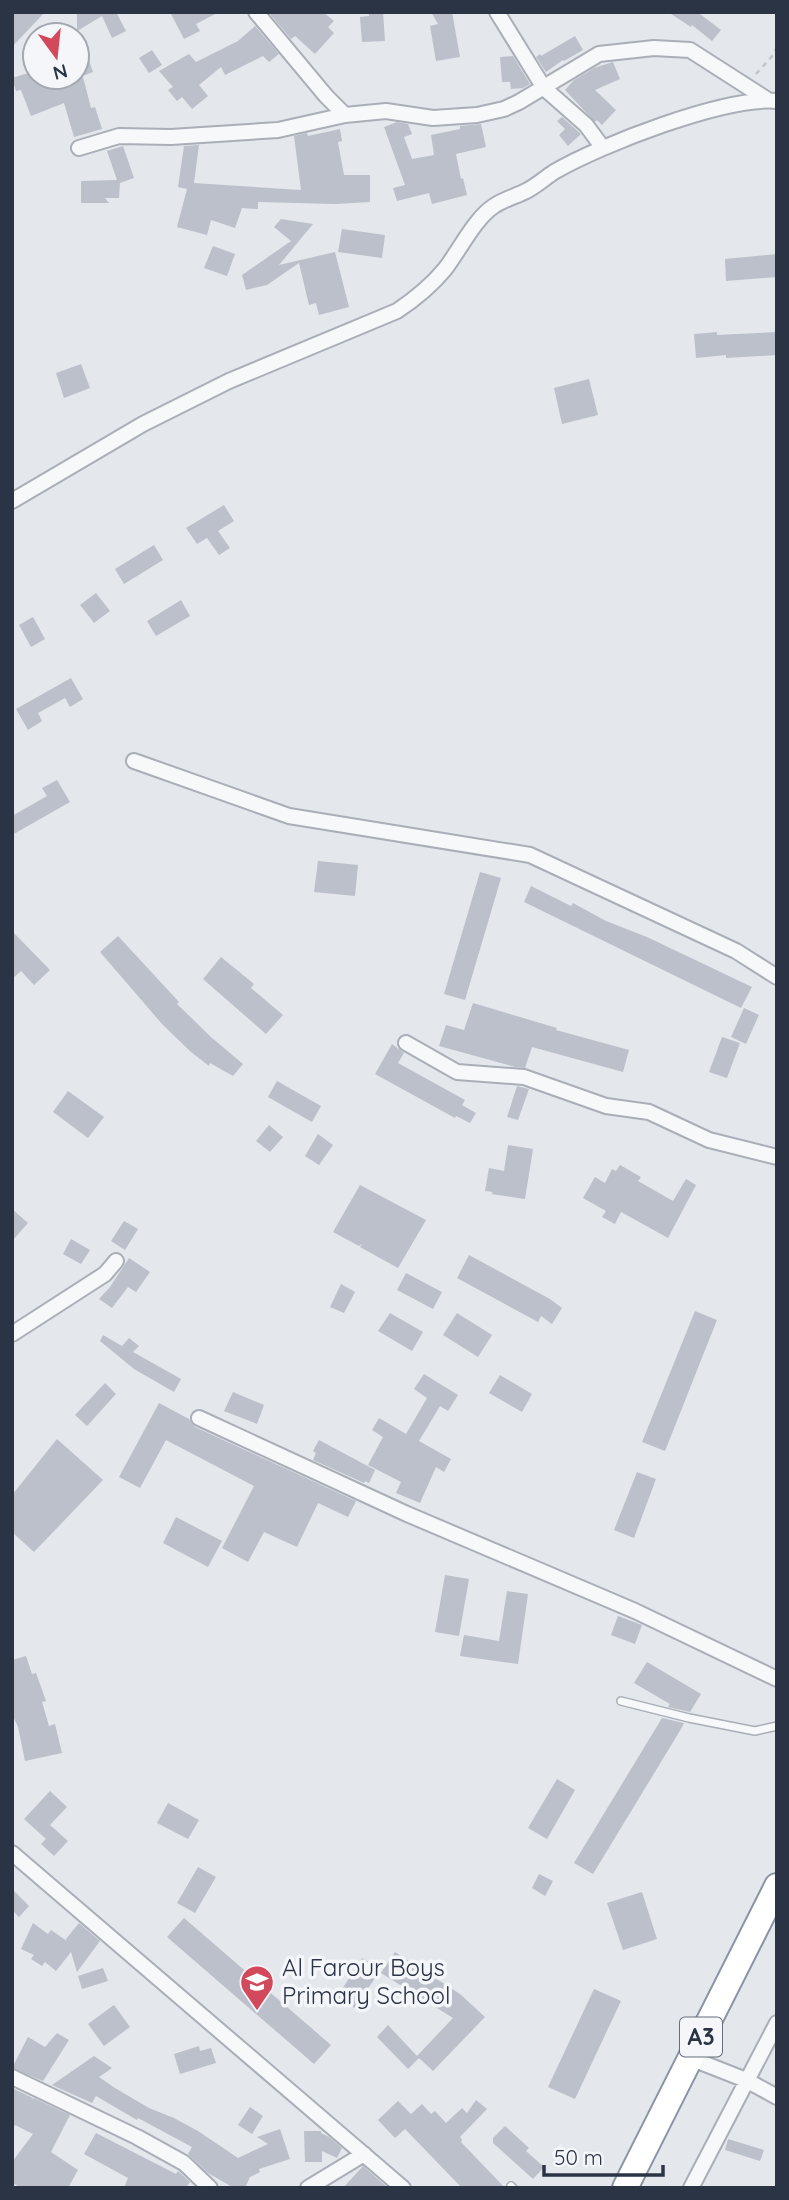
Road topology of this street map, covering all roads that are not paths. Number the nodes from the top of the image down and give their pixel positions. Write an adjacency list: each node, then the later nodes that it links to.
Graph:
1 (256, 12): 5 (street)
2 (498, 12): 3 (street)
3 (544, 88): 4 (street); 5 (street); 7 (street)
4 (773, 101): 7 (street)
5 (345, 115): 6 (street)
6 (79, 148)
7 (603, 148): 8 (street)
8 (12, 501)
9 (134, 761): 10 (street)
10 (777, 977)
11 (407, 1043): 12 (street)
12 (777, 1157)
13 (116, 1261): 14 (street)
14 (12, 1334)
15 (200, 1418): 16 (street)
16 (777, 1679)
17 (621, 1701): 18 (lane)
18 (777, 1726)
19 (12, 1853): 26 (street)
20 (777, 1886): 22 (highway, A3)
21 (777, 2023): 24 (street)
22 (690, 2058): 24 (street); 30 (highway, A3)
23 (12, 2077): 27 (street)
24 (746, 2081): 25 (street); 31 (street)
25 (777, 2097)
26 (364, 2154): 28 (street); 29 (street)
27 (209, 2188)
28 (308, 2188)
29 (402, 2188)
30 (625, 2188)
31 (691, 2188)

